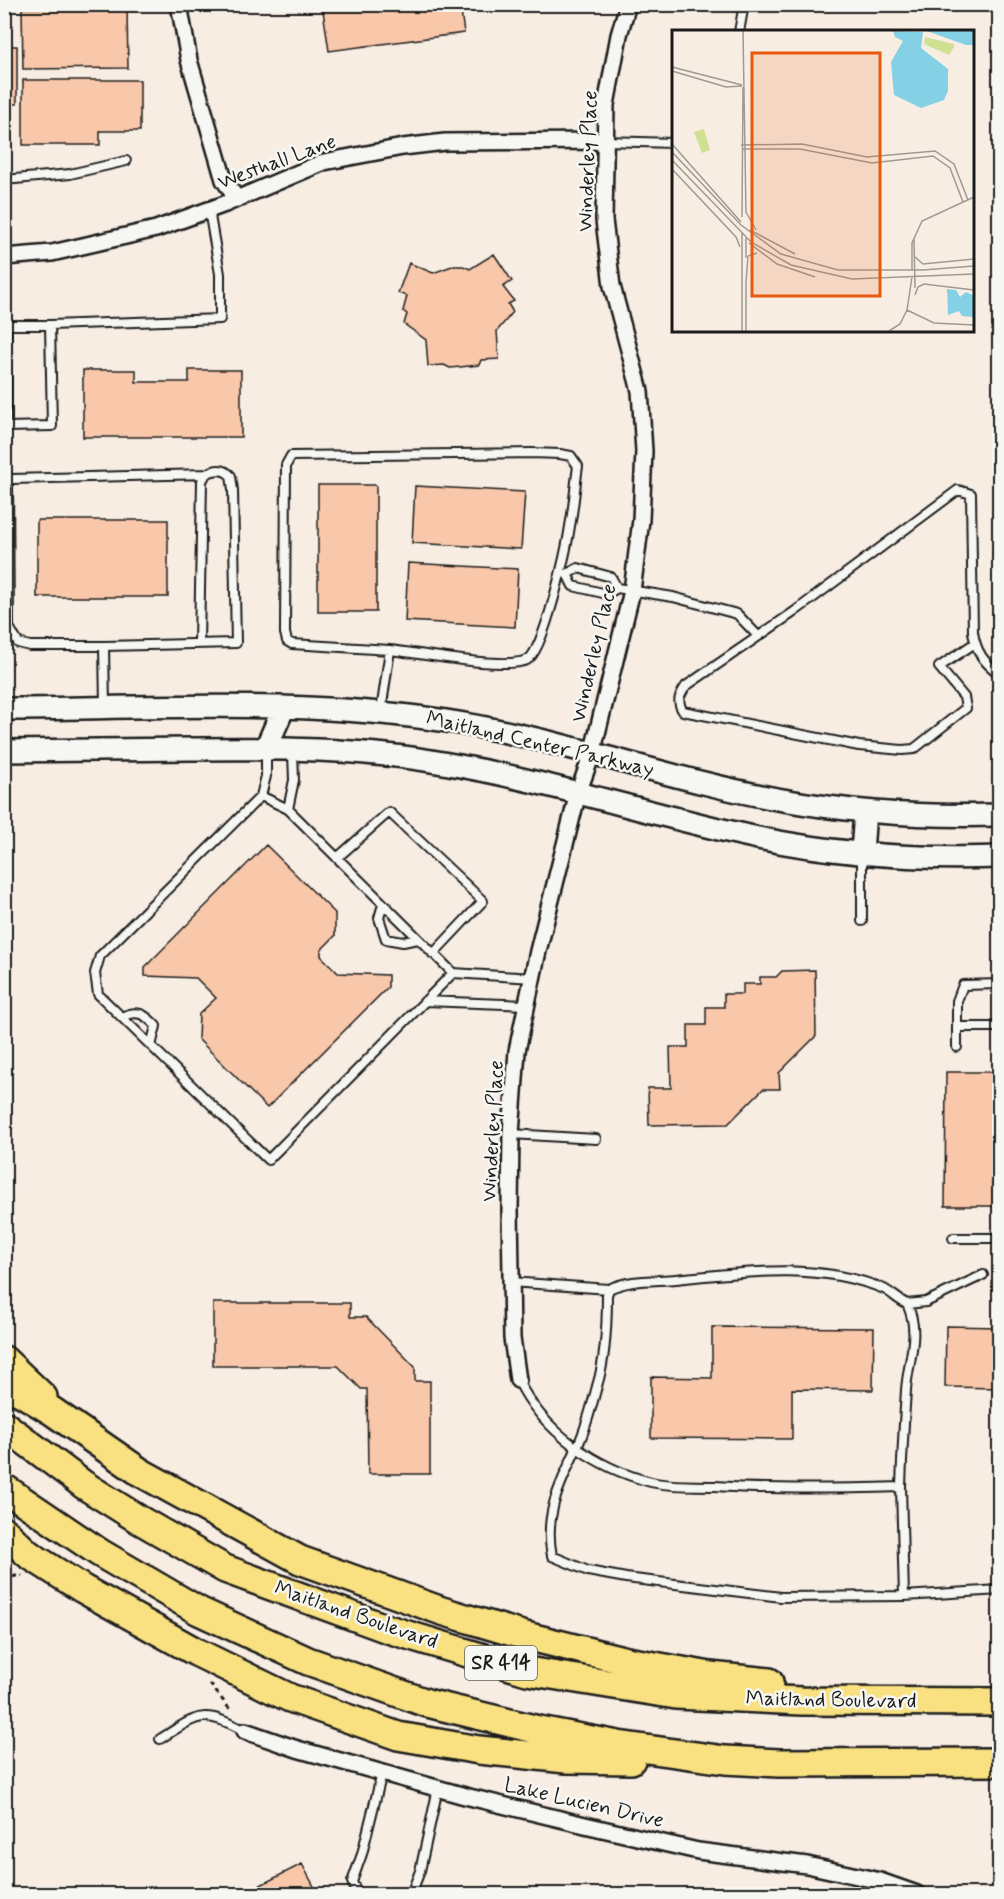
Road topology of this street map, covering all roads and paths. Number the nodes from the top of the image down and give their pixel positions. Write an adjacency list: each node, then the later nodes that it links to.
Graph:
1 (178, 4): 9 (street)
2 (628, 4): 5 (street, Winderley Place)
3 (744, 4): 4 (lane)
4 (739, 30)
5 (605, 141): 6 (lane); 9 (street, Westhall Lane); 15 (street, Winderley Place)
6 (672, 143)
7 (126, 161): 8 (lane)
8 (4, 180)
9 (236, 198): 10 (street, Westhall Lane)
10 (209, 210): 11 (street, Westhall Lane); 12 (lane)
11 (4, 257)
12 (50, 325): 12 (lane)
13 (206, 474): 18 (lane); 18 (lane); 19 (lane)
14 (563, 574): 15 (lane); 15 (lane); 20 (lane); 20 (lane)
15 (624, 590): 16 (lane); 29 (street, Winderley Place)
16 (758, 636): 17 (lane); 17 (lane)
17 (975, 643): 21 (lane)
18 (200, 644): 19 (lane)
19 (104, 646): 23 (lane)
20 (390, 650): 25 (lane)
21 (999, 674)
22 (284, 707): 23 (street, Maitland Center Parkway); 25 (street, Maitland Center Parkway); 26 (street); 27 (street)
23 (105, 708): 24 (street, Maitland Center Parkway)
24 (4, 709)
25 (381, 712): 29 (street, Maitland Center Parkway)
26 (266, 748): 27 (street, Maitland Center Parkway); 28 (street, Maitland Center Parkway); 31 (lane)
27 (293, 748): 30 (street, Maitland Center Parkway); 32 (lane)
28 (4, 751)
29 (592, 754): 30 (street, Winderley Place); 33 (street, Maitland Center Parkway)
30 (578, 793): 35 (street, Maitland Center Parkway); 43 (street, Winderley Place)
31 (261, 796): 32 (lane); 47 (lane)
32 (288, 809): 37 (lane)
33 (865, 812): 34 (street, Maitland Center Parkway); 35 (street)
34 (999, 815)
35 (862, 852): 36 (street, Maitland Center Parkway); 39 (lane)
36 (999, 856)
37 (337, 858): 38 (lane); 41 (lane)
38 (383, 904): 40 (lane); 40 (lane)
39 (862, 921)
40 (418, 939): 41 (lane)
41 (433, 954): 42 (lane)
42 (453, 973): 43 (lane); 45 (lane)
43 (533, 978): 46 (street, Winderley Place)
44 (999, 984): 48 (lane)
45 (425, 1001): 46 (lane); 50 (lane)
46 (528, 1005): 52 (street, Winderley Place)
47 (122, 1017): 50 (lane); 50 (lane)
48 (957, 1027): 49 (lane); 51 (lane)
49 (999, 1027)
50 (151, 1046)
51 (957, 1047)
52 (511, 1134): 53 (lane); 57 (street, Winderley Place)
53 (596, 1139)
54 (953, 1238): 55 (lane)
55 (999, 1238)
56 (983, 1275): 59 (lane)
57 (510, 1282): 58 (lane); 61 (street, Winderley Place)
58 (609, 1289): 59 (lane); 65 (lane)
59 (907, 1304): 66 (lane)
60 (4, 1359): 63 (highway)
61 (518, 1380): 65 (lane)
62 (4, 1388): 63 (highway)
63 (64, 1419): 73 (highway)
64 (4, 1425): 73 (highway, Maitland Boulevard / SR 414)
65 (576, 1448): 66 (lane); 72 (lane)
66 (901, 1487): 72 (lane)
67 (4, 1488): 77 (highway, SR 414)
68 (4, 1531): 70 (highway)
69 (4, 1559): 70 (highway)
70 (42, 1563): 77 (highway)
71 (999, 1590): 72 (lane)
72 (904, 1596)
73 (952, 1702): 74 (highway, Maitland Boulevard / SR 414)
74 (999, 1702)
75 (245, 1731): 76 (lane); 79 (street, Lake Lucien Drive)
76 (160, 1739)
77 (725, 1760): 78 (highway, SR 414)
78 (999, 1762)
79 (382, 1773): 80 (street, Lake Lucien Drive); 81 (lane)
80 (438, 1788): 82 (lane); 83 (street, Lake Lucien Drive)
81 (358, 1894)
82 (411, 1894)
83 (917, 1894)

